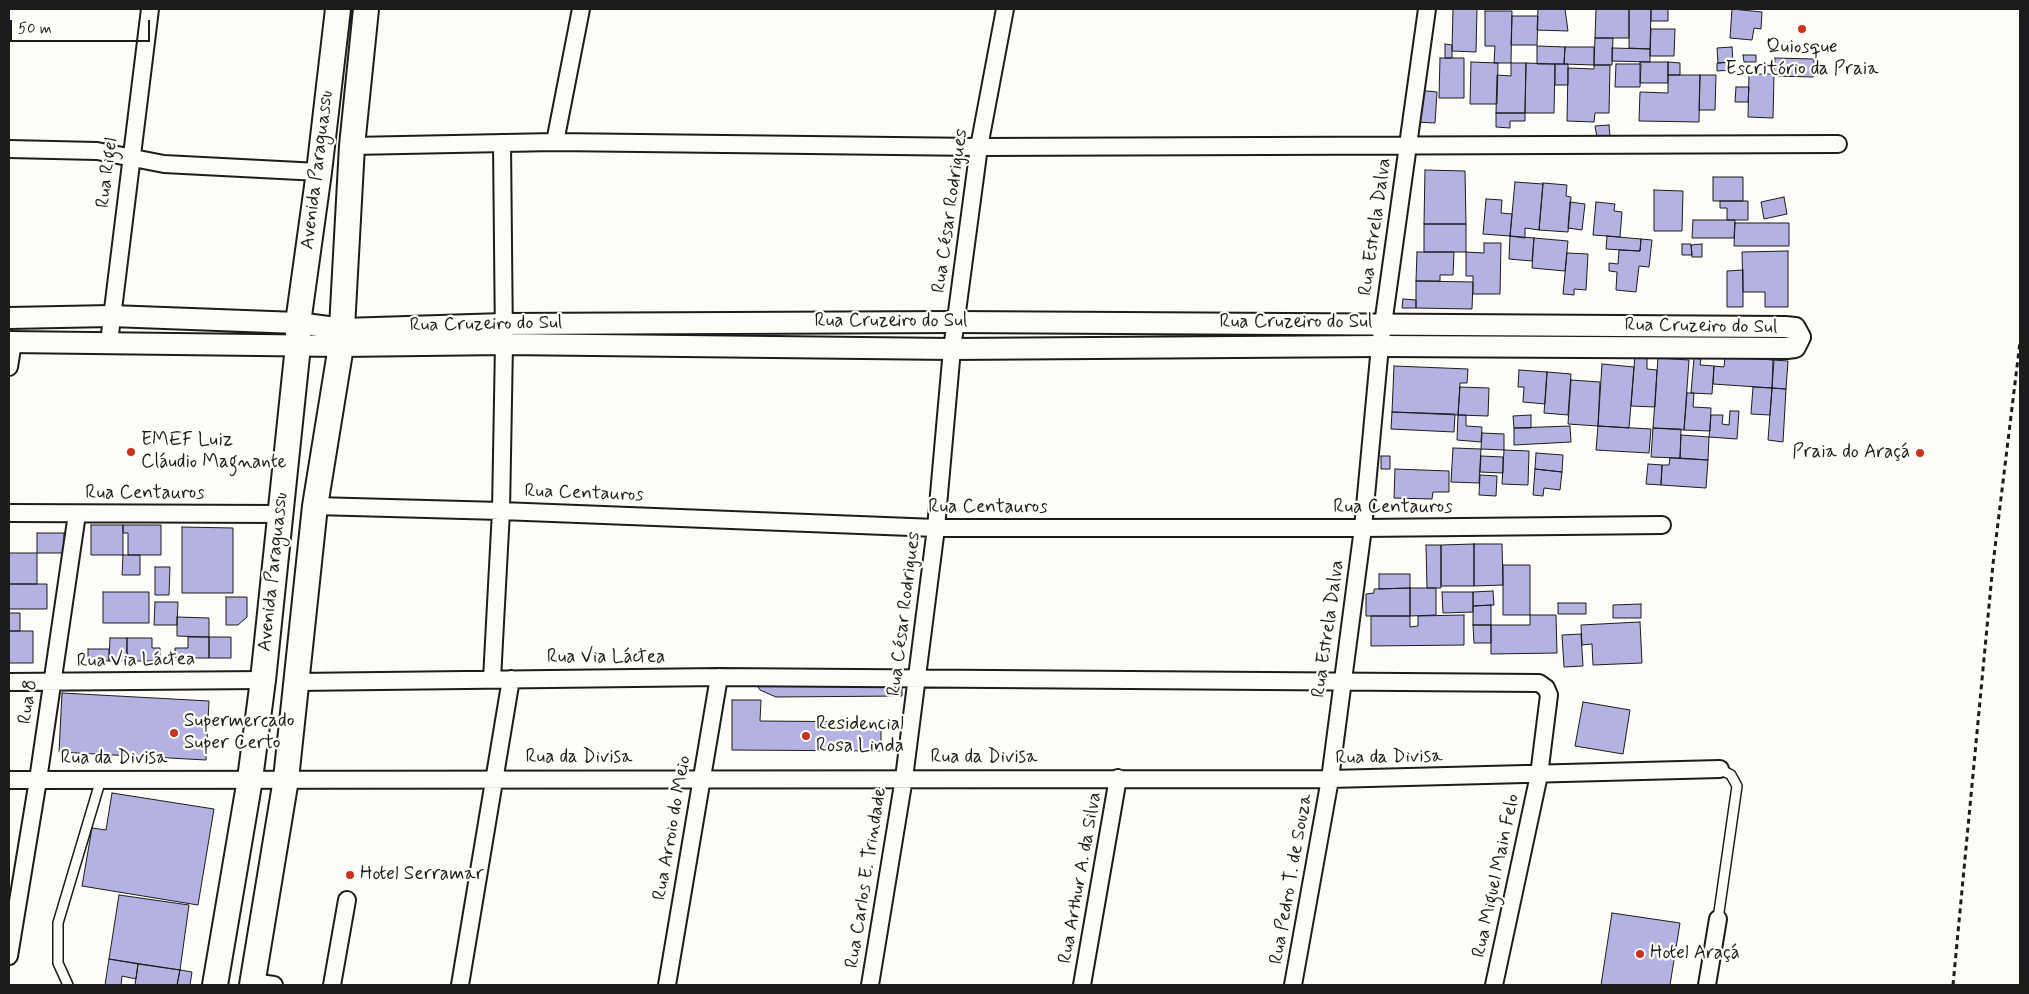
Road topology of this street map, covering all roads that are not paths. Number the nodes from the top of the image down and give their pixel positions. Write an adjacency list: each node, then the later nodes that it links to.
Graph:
1 (150, 9): 14 (street, Rua Rigel)
2 (338, 9): 15 (main road, Avenida Paraguassu)
3 (366, 9): 11 (main road, Avenida Paraguassu)
4 (581, 9): 7 (street)
5 (1005, 9): 12 (street, Rua César Rodrigues)
6 (1426, 9): 9 (street, Rua Estrela Dalva)
7 (555, 142): 8 (street); 12 (street)
8 (502, 143): 11 (street); 22 (street)
9 (1408, 144): 10 (street); 12 (street); 21 (street, Rua Estrela Dalva)
10 (1838, 144)
11 (352, 146): 25 (main road, Avenida Paraguassu)
12 (980, 146): 18 (street, Rua César Rodrigues)
13 (9, 150): 14 (street)
14 (130, 158): 15 (street); 16 (street, Rua Rigel)
15 (319, 172): 24 (main road, Avenida Paraguassu)
16 (111, 316): 17 (street, Rua Cruzeiro do Sul); 24 (street, Rua Cruzeiro do Sul); 27 (street, Rua Rigel)
17 (9, 318)
18 (956, 322): 19 (street, Rua Cruzeiro do Sul); 20 (street, Rua Cruzeiro do Sul); 33 (street, Rua César Rodrigues)
19 (756, 323): 22 (street, Rua Cruzeiro do Sul); 29 (street)
20 (1242, 323): 21 (street, Rua Cruzeiro do Sul); 31 (street)
21 (1383, 323): 23 (street, Rua Cruzeiro do Sul); 30 (street, Rua Estrela Dalva)
22 (504, 324): 25 (street, Rua Cruzeiro do Sul); 28 (street)
23 (1662, 326): 32 (street); 32 (street, Rua Cruzeiro do Sul)
24 (298, 334): 25 (street, Rua Cruzeiro do Sul); 27 (street, Rua Cruzeiro do Sul); 39 (main road, Avenida Paraguassu)
25 (342, 338): 28 (street, Rua Cruzeiro do Sul); 35 (main road, Avenida Paraguassu)
26 (11, 342): 27 (street, Rua Cruzeiro do Sul); 34 (street)
27 (110, 342)
28 (504, 344): 29 (street, Rua Cruzeiro do Sul); 36 (street)
29 (754, 346): 33 (street, Rua Cruzeiro do Sul)
30 (1380, 346): 31 (street, Rua Cruzeiro do Sul); 32 (street, Rua Cruzeiro do Sul); 42 (street, Rua Estrela Dalva)
31 (1241, 347): 33 (street, Rua Cruzeiro do Sul)
32 (1660, 348)
33 (952, 349): 41 (street, Rua César Rodrigues)
34 (9, 367)
35 (316, 506): 36 (street, Rua Centauros); 50 (main road, Avenida Paraguassu)
36 (500, 511): 41 (street, Rua Centauros); 44 (street)
37 (9, 513): 38 (street, Rua Centauros)
38 (77, 514): 39 (street, Rua Centauros); 49 (street, Rua 8)
39 (280, 514): 46 (main road, Avenida Paraguassu)
40 (1662, 525): 42 (street, Rua Centauros)
41 (936, 528): 42 (street, Rua Centauros); 47 (street, Rua César Rodrigues)
42 (1363, 528): 51 (street, Rua Estrela Dalva)
43 (719, 677): 45 (street, Rua Via Láctea); 47 (street, Rua Via Láctea); 55 (street, Rua Arroio do Meio)
44 (492, 679): 45 (street, Rua Via Láctea); 50 (street, Rua Via Láctea)
45 (511, 679): 54 (street)
46 (263, 680): 49 (street, Rua Via Láctea); 59 (main road, Avenida Paraguassu)
47 (916, 680): 51 (street, Rua Via Láctea); 56 (street, Rua César Rodrigues)
48 (9, 682): 49 (street, Rua Via Láctea)
49 (53, 682): 63 (street, Rua 8)
50 (296, 682): 60 (main road, Avenida Paraguassu)
51 (1342, 684): 53 (street, Rua Miguel Main Felo); 61 (street, Rua Estrela Dalva)
52 (1720, 769): 53 (street, Rua da Divisa); 65 (lane)
53 (1539, 775): 61 (street, Rua da Divisa); 76 (street, Rua Miguel Main Felo)
54 (496, 778): 55 (street, Rua da Divisa); 60 (street, Rua da Divisa); 71 (street)
55 (702, 778): 56 (street, Rua da Divisa); 72 (street, Rua Arroio do Meio)
56 (904, 778): 57 (street, Rua da Divisa); 73 (street, Rua Carlos E. Trindade)
57 (1118, 778): 61 (street, Rua da Divisa); 74 (street, Rua Arthur A. da Silva)
58 (101, 779): 59 (street, Rua da Divisa); 63 (street, Rua da Divisa); 68 (lane)
59 (250, 779): 60 (street, Rua da Divisa); 69 (main road, Avenida Paraguassu)
60 (286, 779): 67 (main road, Avenida Paraguassu)
61 (1330, 779): 75 (street, Rua Pedro T. de Souza)
62 (9, 780): 63 (street, Rua da Divisa)
63 (38, 780): 66 (street, Rua 8)
64 (347, 900): 70 (street)
65 (1718, 919): 77 (street)
66 (9, 956)
67 (259, 984)
68 (68, 985)
69 (215, 985)
70 (332, 985)
71 (460, 985)
72 (667, 985)
73 (870, 985)
74 (1082, 985)
75 (1293, 985)
76 (1494, 985)
77 (1707, 985)

